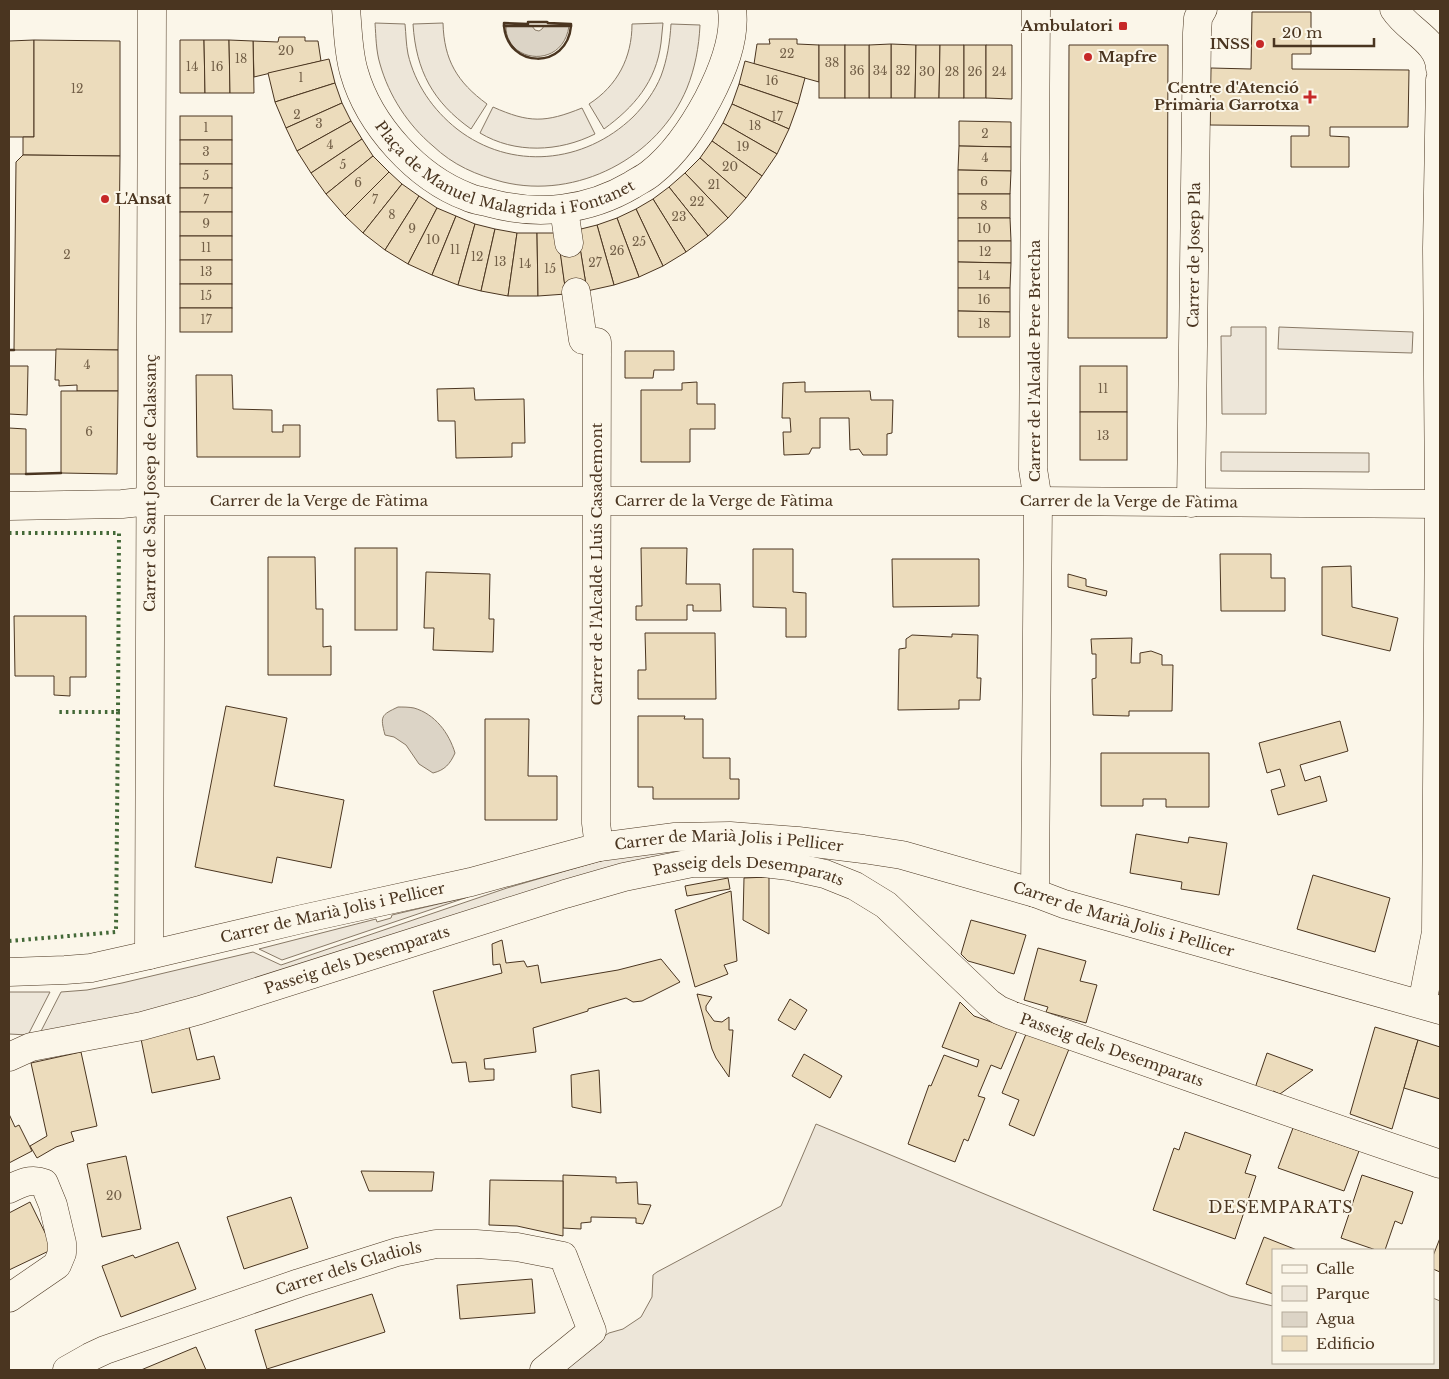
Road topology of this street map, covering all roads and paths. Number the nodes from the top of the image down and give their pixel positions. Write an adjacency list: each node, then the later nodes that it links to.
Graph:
1 (152, 9): 14 (street, Carrer de Sant Josep de Calassanç)
2 (346, 9): 10 (street, Plaça de Manuel Malagrida i Fontanet)
3 (732, 9): 10 (street, Plaça de Manuel Malagrida i Fontanet)
4 (1036, 9): 15 (street, Carrer de l'Alcalde Pere Bretcha)
5 (1202, 9): 17 (street, Carrer de Josep Pla)
6 (1394, 11): 7 (street)
7 (1440, 68)
8 (1440, 80): 9 (street)
9 (1440, 135): 13 (street)
10 (564, 209): 11 (street)
11 (569, 243)
12 (576, 292): 16 (street, Carrer de l'Alcalde Lluís Casademont)
13 (1439, 491): 17 (street, Carrer de la Verge de Fàtima); 23 (street)
14 (150, 501): 16 (street, Carrer de la Verge de Fàtima); 18 (street, Carrer de la Verge de Fàtima); 21 (street, Carrer de Sant Josep de Calassanç)
15 (1038, 501): 16 (street, Carrer de la Verge de Fàtima); 17 (street, Carrer de la Verge de Fàtima); 20 (street, Carrer de l'Alcalde Pere Bretcha)
16 (597, 502): 19 (street, Carrer de l'Alcalde Lluís Casademont)
17 (1191, 503)
18 (9, 506)
19 (599, 847): 20 (street, Carrer de Marià Jolis i Pellicer); 21 (street, Carrer de Marià Jolis i Pellicer)
20 (1035, 894): 23 (street, Carrer de Marià Jolis i Pellicer)
21 (149, 955): 22 (street, Carrer de Marià Jolis i Pellicer)
22 (9, 972)
23 (1431, 1007)
24 (16, 1050): 25 (street, Passeig dels Desemparats)
25 (1440, 1164)
26 (9, 1189): 27 (street)
27 (9, 1298)
28 (67, 1370): 29 (street, Carrer dels Gladiols)
29 (544, 1370)

